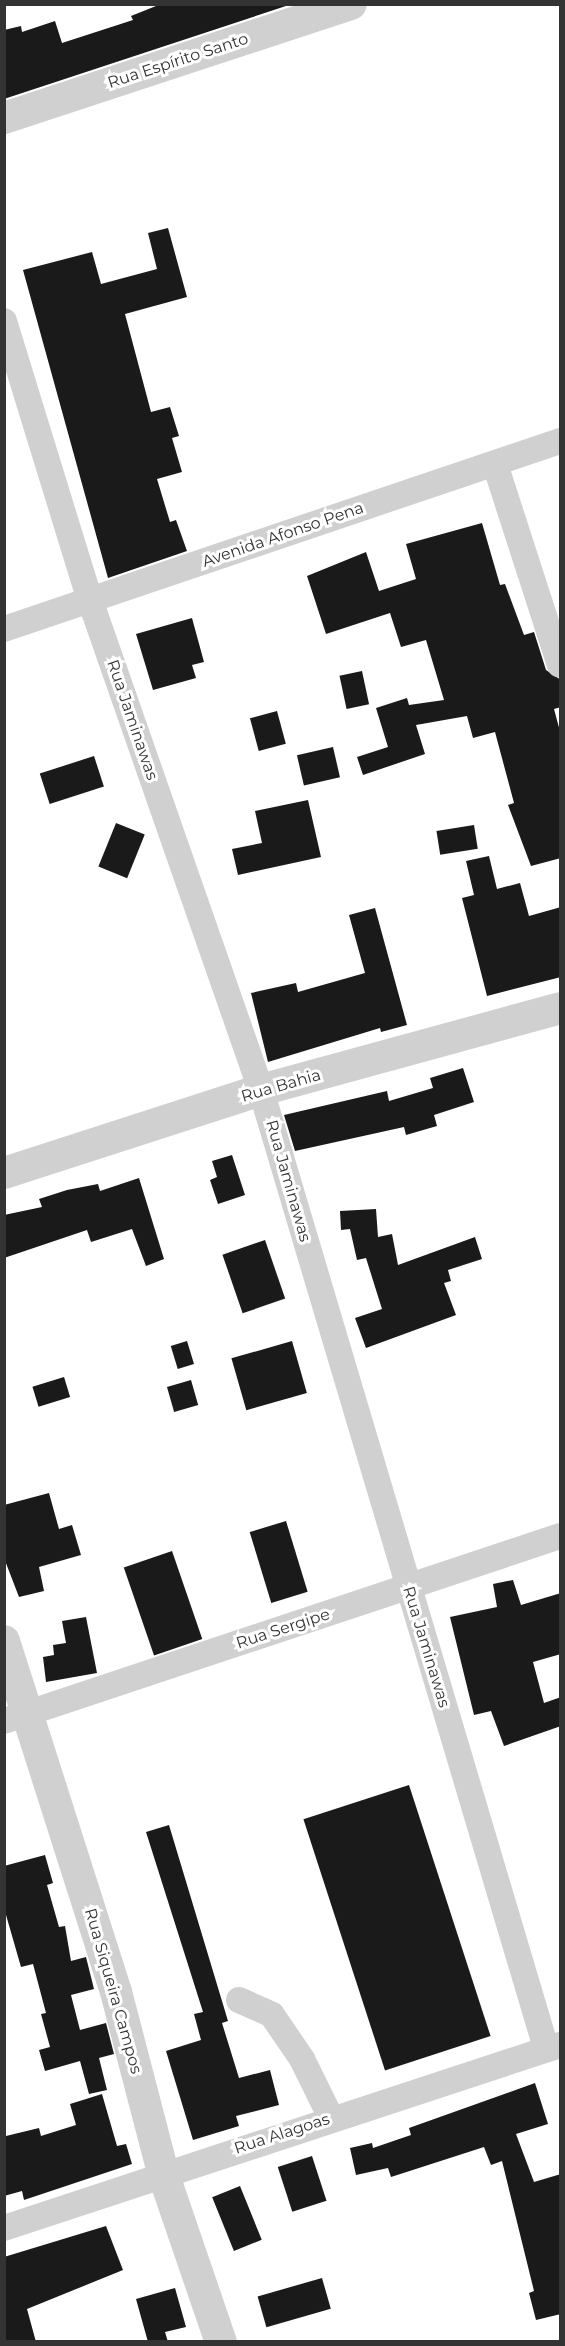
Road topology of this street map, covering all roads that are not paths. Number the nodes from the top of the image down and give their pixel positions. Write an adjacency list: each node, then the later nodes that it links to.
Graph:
1 (351, 4): 2 (street, Rua Espírito Santo)
2 (4, 118)
3 (4, 321): 6 (street, Rua Jaminawas)
4 (561, 441): 5 (street, Avenida Afonso Pena)
5 (495, 464): 6 (street, Avenida Afonso Pena); 8 (street)
6 (90, 600): 7 (street, Avenida Afonso Pena); 10 (street, Rua Jaminawas)
7 (4, 629)
8 (561, 665)
9 (561, 1008): 10 (street, Rua Bahia)
10 (261, 1090): 11 (street, Rua Bahia); 13 (street, Rua Jaminawas)
11 (4, 1173)
12 (561, 1536): 13 (street, Rua Sergipe)
13 (408, 1589): 15 (street, Rua Sergipe); 17 (street, Rua Jaminawas)
14 (4, 1641): 15 (street, Rua Siqueira Campos)
15 (16, 1717): 19 (street, Rua Siqueira Campos)
16 (239, 2000): 18 (street)
17 (553, 2047): 18 (street, Rua Alagoas)
18 (332, 2118): 19 (street, Rua Alagoas)
19 (163, 2173): 20 (street, Rua Alagoas); 21 (street, Rua Siqueira Campos)
20 (4, 2228)
21 (221, 2342)

